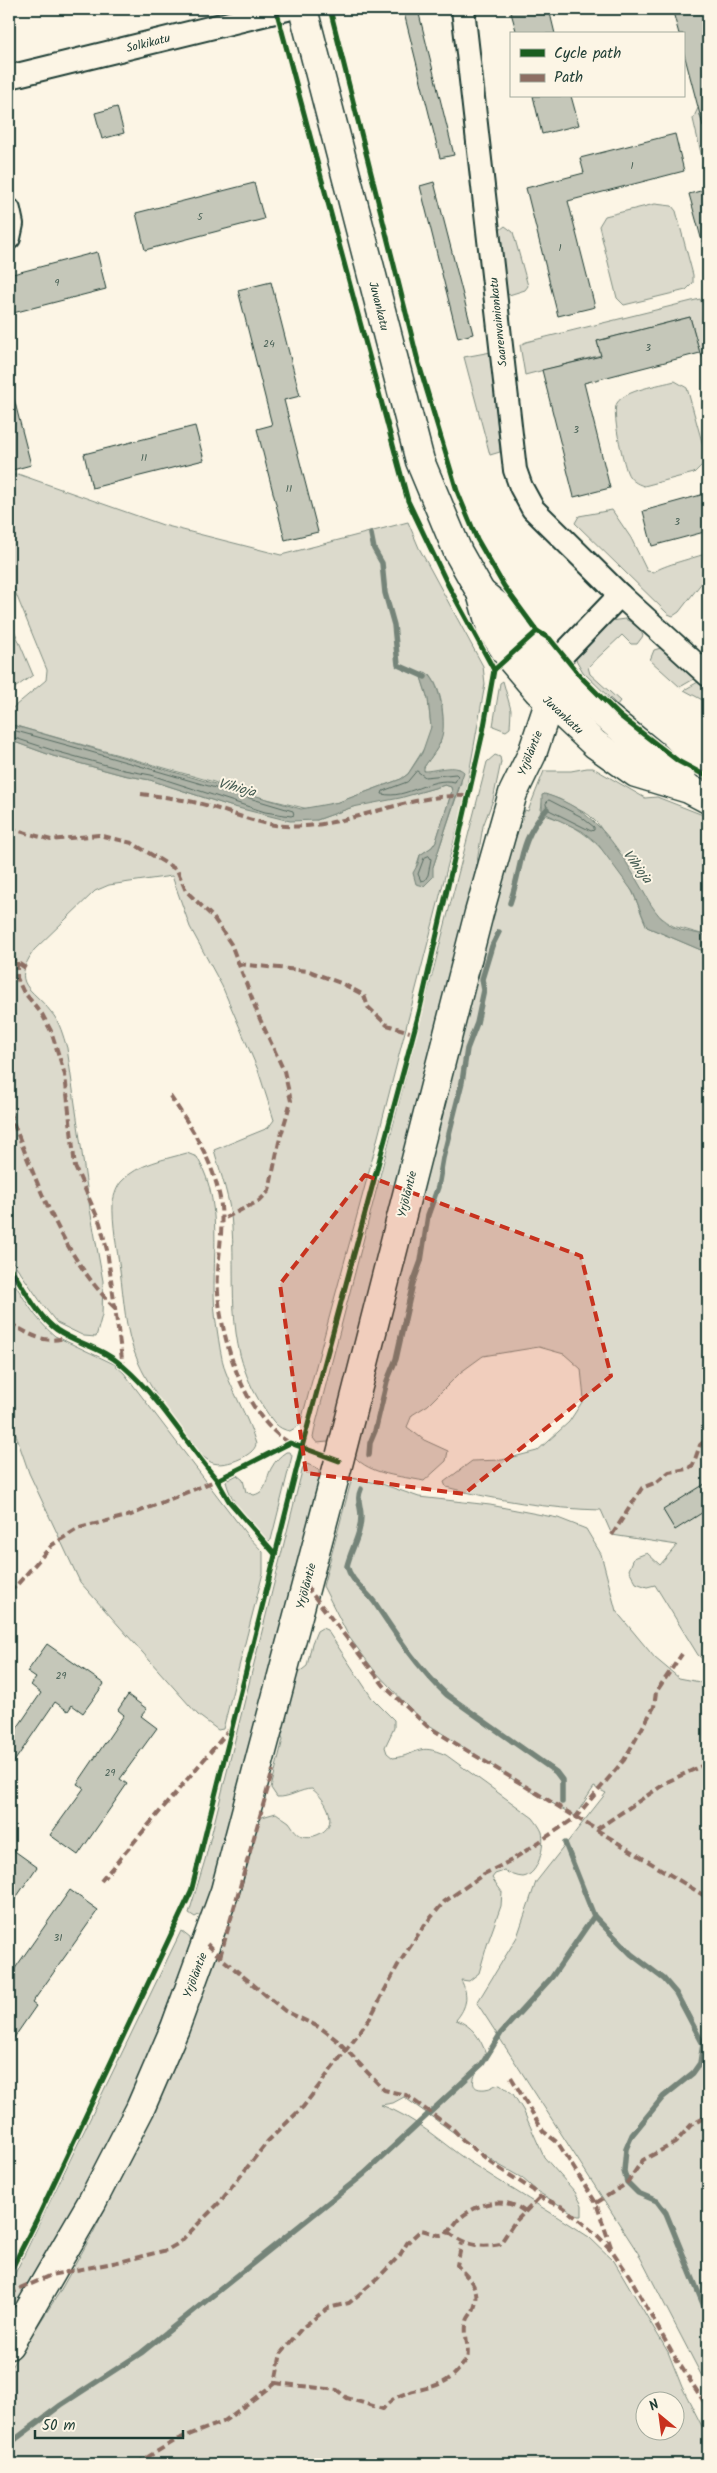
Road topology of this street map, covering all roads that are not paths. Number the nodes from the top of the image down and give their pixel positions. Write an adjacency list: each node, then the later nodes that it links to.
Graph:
1 (287, 9): 4 (street, Solkikatu)
2 (302, 9): 7 (main road, Juvankatu)
3 (463, 9): 8 (street, Saarenvainionkatu)
4 (9, 77)
5 (9, 210): 6 (street)
6 (9, 238)
7 (481, 593): 9 (main road, Juvankatu); 11 (main road, Juvankatu)
8 (620, 595): 9 (street); 10 (street, Saarenvainionkatu)
9 (551, 667): 11 (main road, Yrjöläntie); 12 (main road, Juvankatu)
10 (708, 675)
11 (543, 697): 12 (main road, Juvankatu); 13 (main road, Yrjöläntie)
12 (699, 794)
13 (9, 2345)

